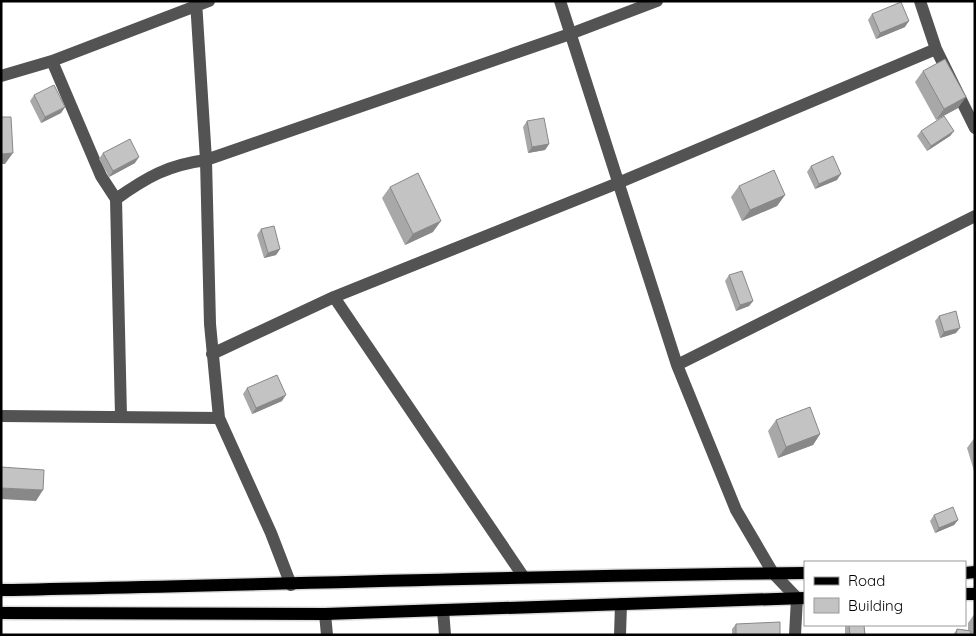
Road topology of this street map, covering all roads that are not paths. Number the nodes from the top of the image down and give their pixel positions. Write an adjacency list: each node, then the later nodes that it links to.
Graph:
1 (560, 1): 5 (street)
2 (657, 1): 5 (street)
3 (920, 1): 6 (street)
4 (200, 3): 7 (street); 10 (street)
5 (570, 34): 10 (street); 11 (street)
6 (936, 49): 9 (street); 11 (street)
7 (52, 61): 8 (street); 12 (street)
8 (1, 76)
9 (975, 128)
10 (206, 160): 12 (street); 15 (street)
11 (618, 183): 14 (street); 16 (street)
12 (116, 198): 18 (street)
13 (975, 216): 16 (street)
14 (334, 297): 15 (street); 22 (street)
15 (212, 354): 19 (street)
16 (677, 365): 21 (street)
17 (1, 416): 18 (street)
18 (121, 416): 19 (street)
19 (219, 418): 23 (street)
20 (804, 573): 21 (main road)
21 (773, 574): 22 (main road); 25 (street)
22 (523, 576): 23 (main road)
23 (291, 585): 24 (main road)
24 (1, 590)
25 (801, 598): 26 (main road); 33 (street)
26 (621, 604): 27 (main road); 32 (street)
27 (443, 610): 29 (main road); 31 (street)
28 (1, 613): 29 (main road)
29 (325, 614): 30 (street)
30 (327, 635)
31 (445, 635)
32 (620, 635)
33 (795, 635)

